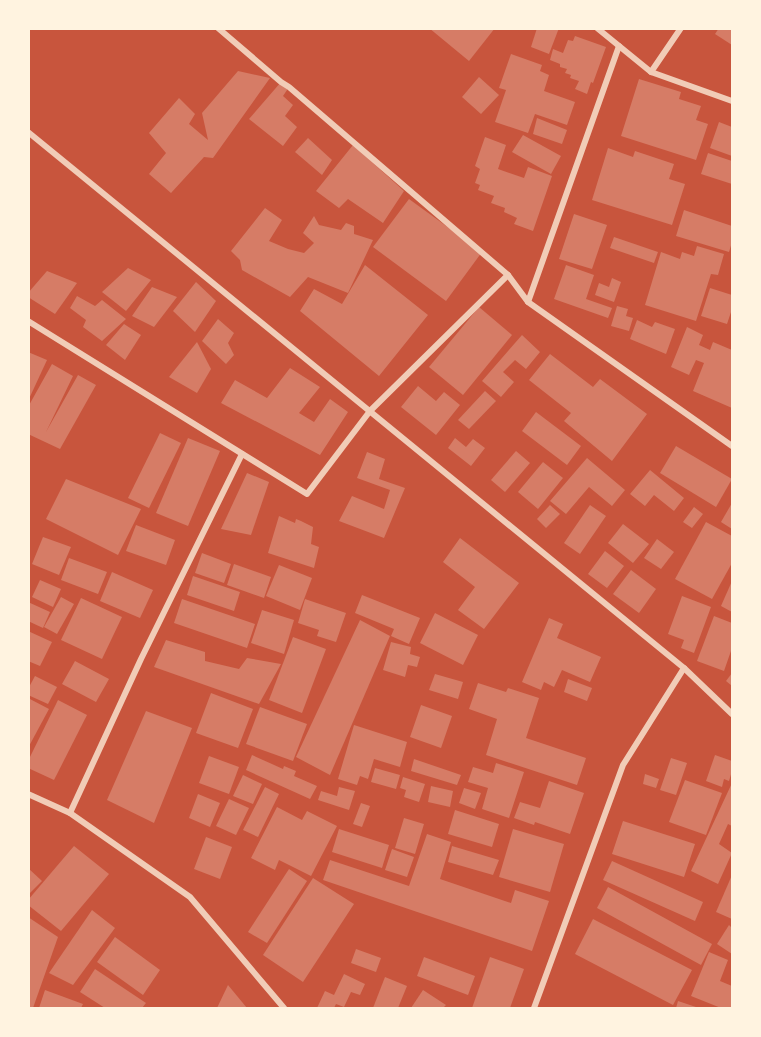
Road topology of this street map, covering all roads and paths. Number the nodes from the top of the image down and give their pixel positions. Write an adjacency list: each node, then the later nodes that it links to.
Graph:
1 (218, 28): 8 (street)
2 (597, 28): 4 (street)
3 (681, 28): 5 (street)
4 (619, 46): 5 (street); 9 (street)
5 (651, 72): 6 (street)
6 (732, 101)
7 (28, 132): 11 (street)
8 (508, 275): 9 (street); 11 (street)
9 (528, 302): 12 (street)
10 (28, 321): 13 (street)
11 (370, 411): 13 (street); 14 (street)
12 (732, 446)
13 (242, 454): 17 (street)
14 (684, 668): 15 (street); 19 (street)
15 (732, 714)
16 (28, 794): 17 (street)
17 (70, 813): 18 (street)
18 (284, 1008)
19 (534, 1008)

